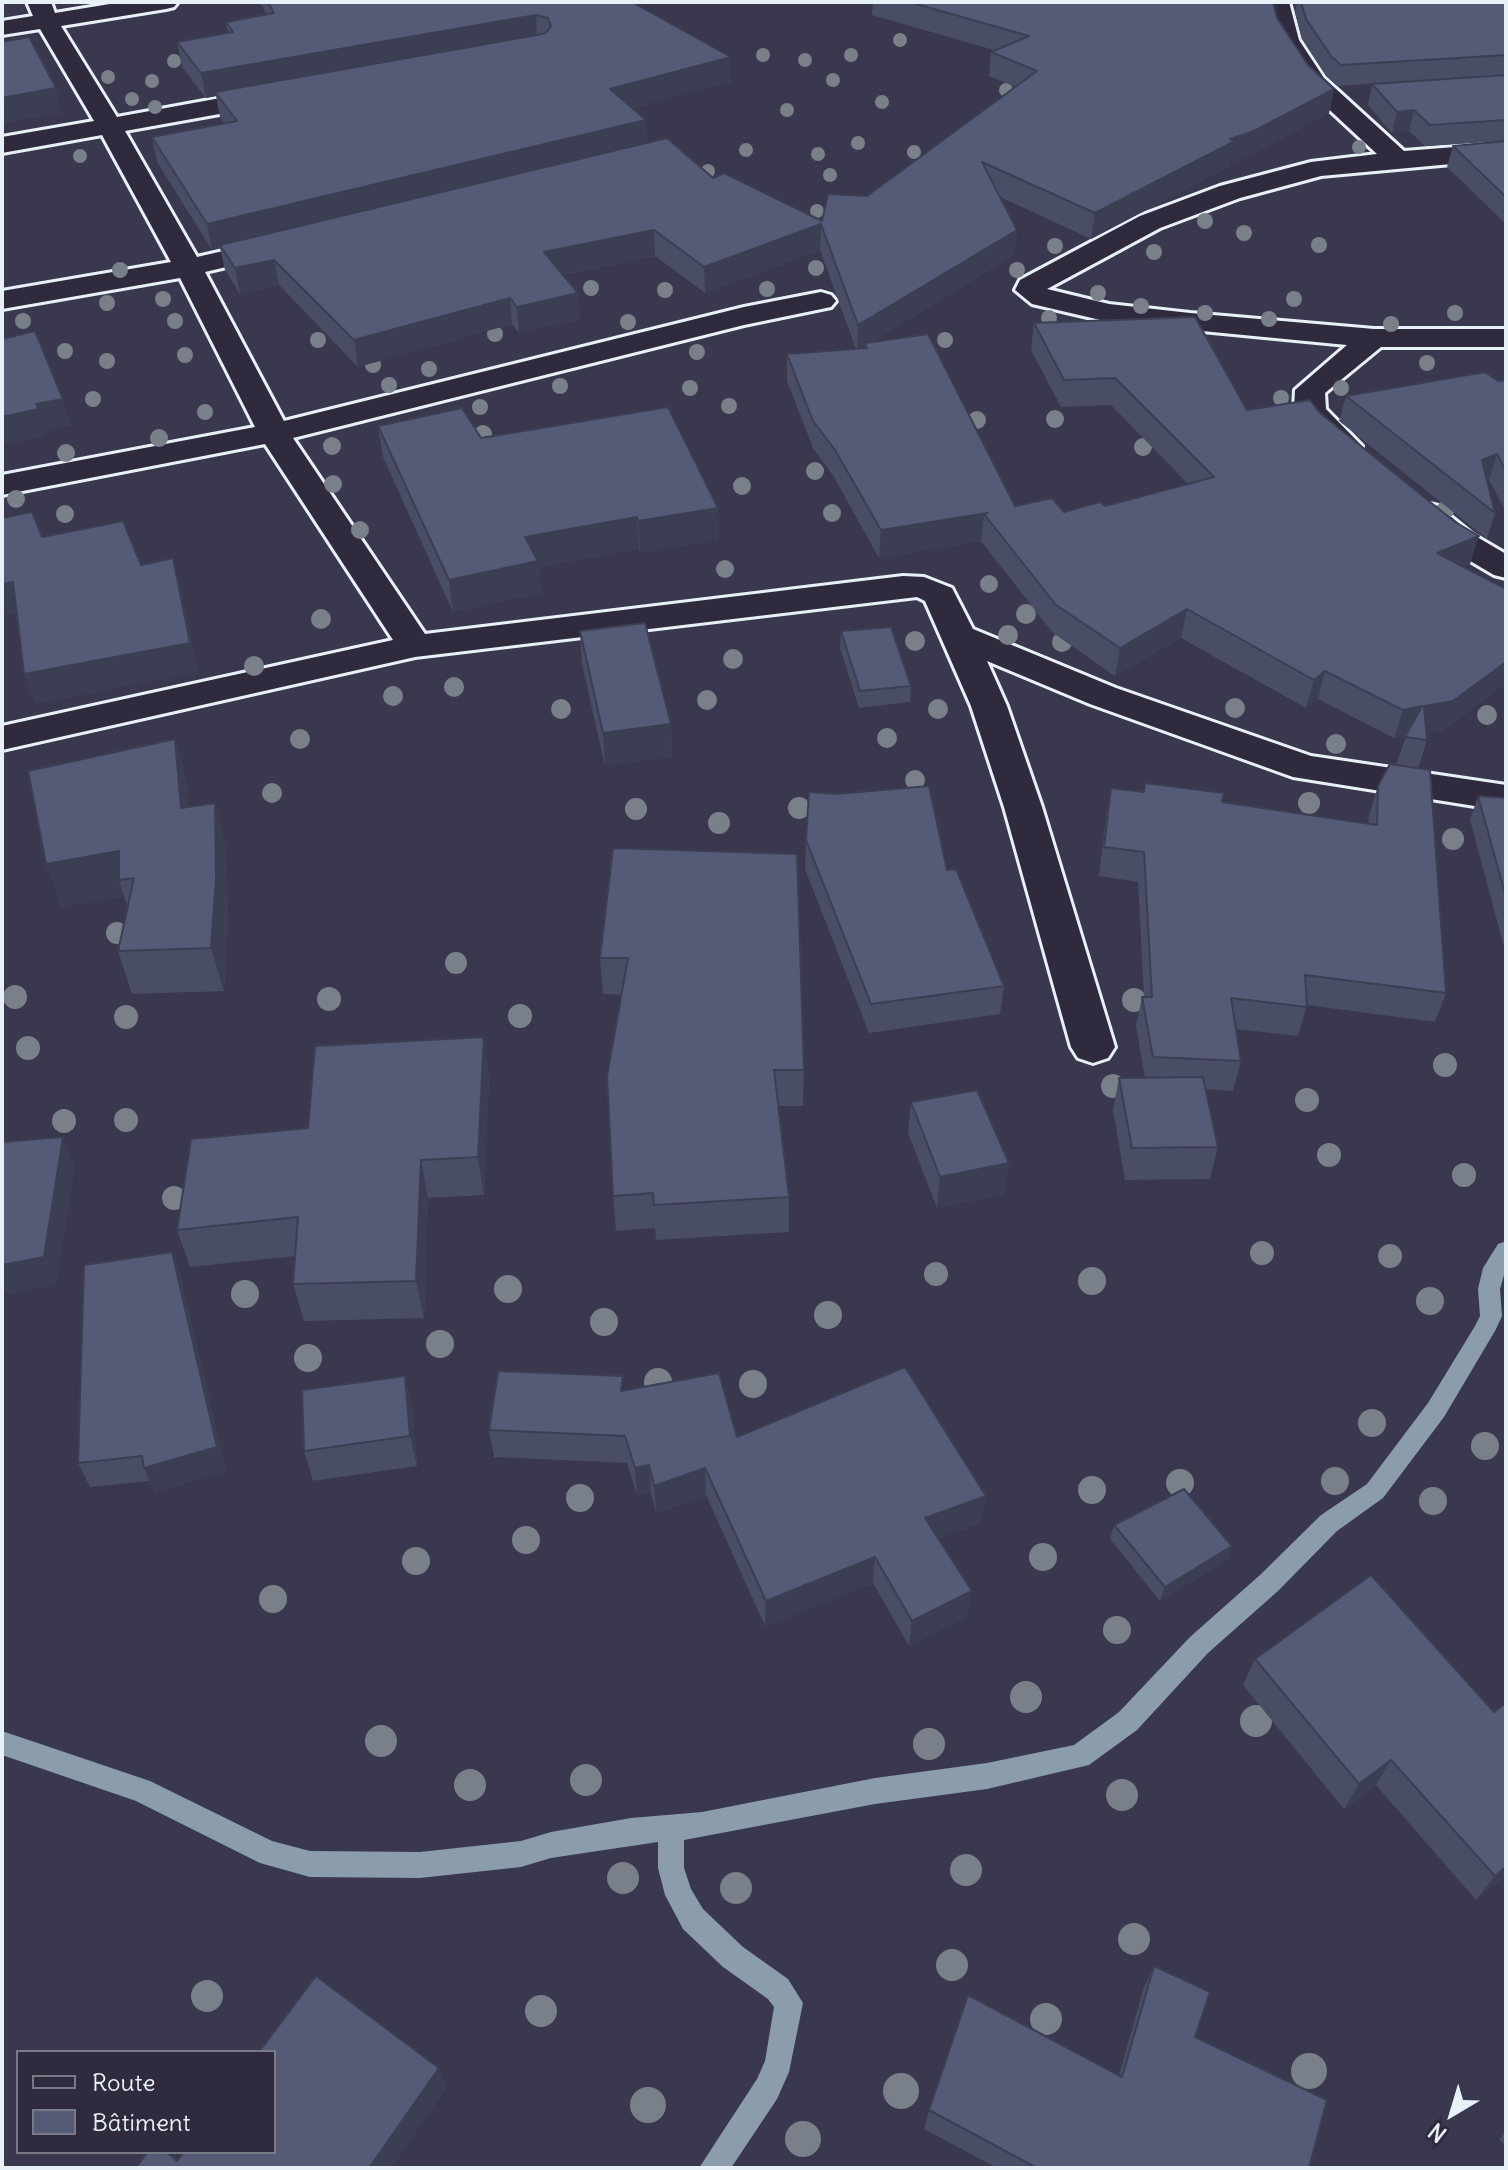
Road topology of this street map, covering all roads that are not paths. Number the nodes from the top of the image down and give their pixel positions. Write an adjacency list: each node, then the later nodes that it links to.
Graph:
1 (166, 2): 3 (street)
2 (1277, 2): 7 (street)
3 (42, 11): 4 (street); 8 (street)
4 (2, 28)
5 (293, 93): 8 (street)
6 (1359, 95): 7 (street)
7 (1330, 97): 11 (street)
8 (109, 125): 9 (street); 13 (street)
9 (2, 145)
10 (1506, 151): 11 (street)
11 (1398, 159): 16 (street)
12 (308, 240): 13 (street)
13 (188, 268): 14 (street); 18 (street)
14 (2, 300)
15 (821, 301): 18 (street)
16 (1374, 338): 17 (street); 19 (street)
17 (1506, 338)
18 (274, 433): 20 (street); 24 (street)
19 (1363, 461)
20 (2, 485)
21 (1400, 491): 22 (street)
22 (1506, 568)
23 (956, 635): 24 (street); 26 (street); 27 (street)
24 (415, 646): 25 (street)
25 (2, 738)
26 (1506, 798)
27 (1093, 1047)

